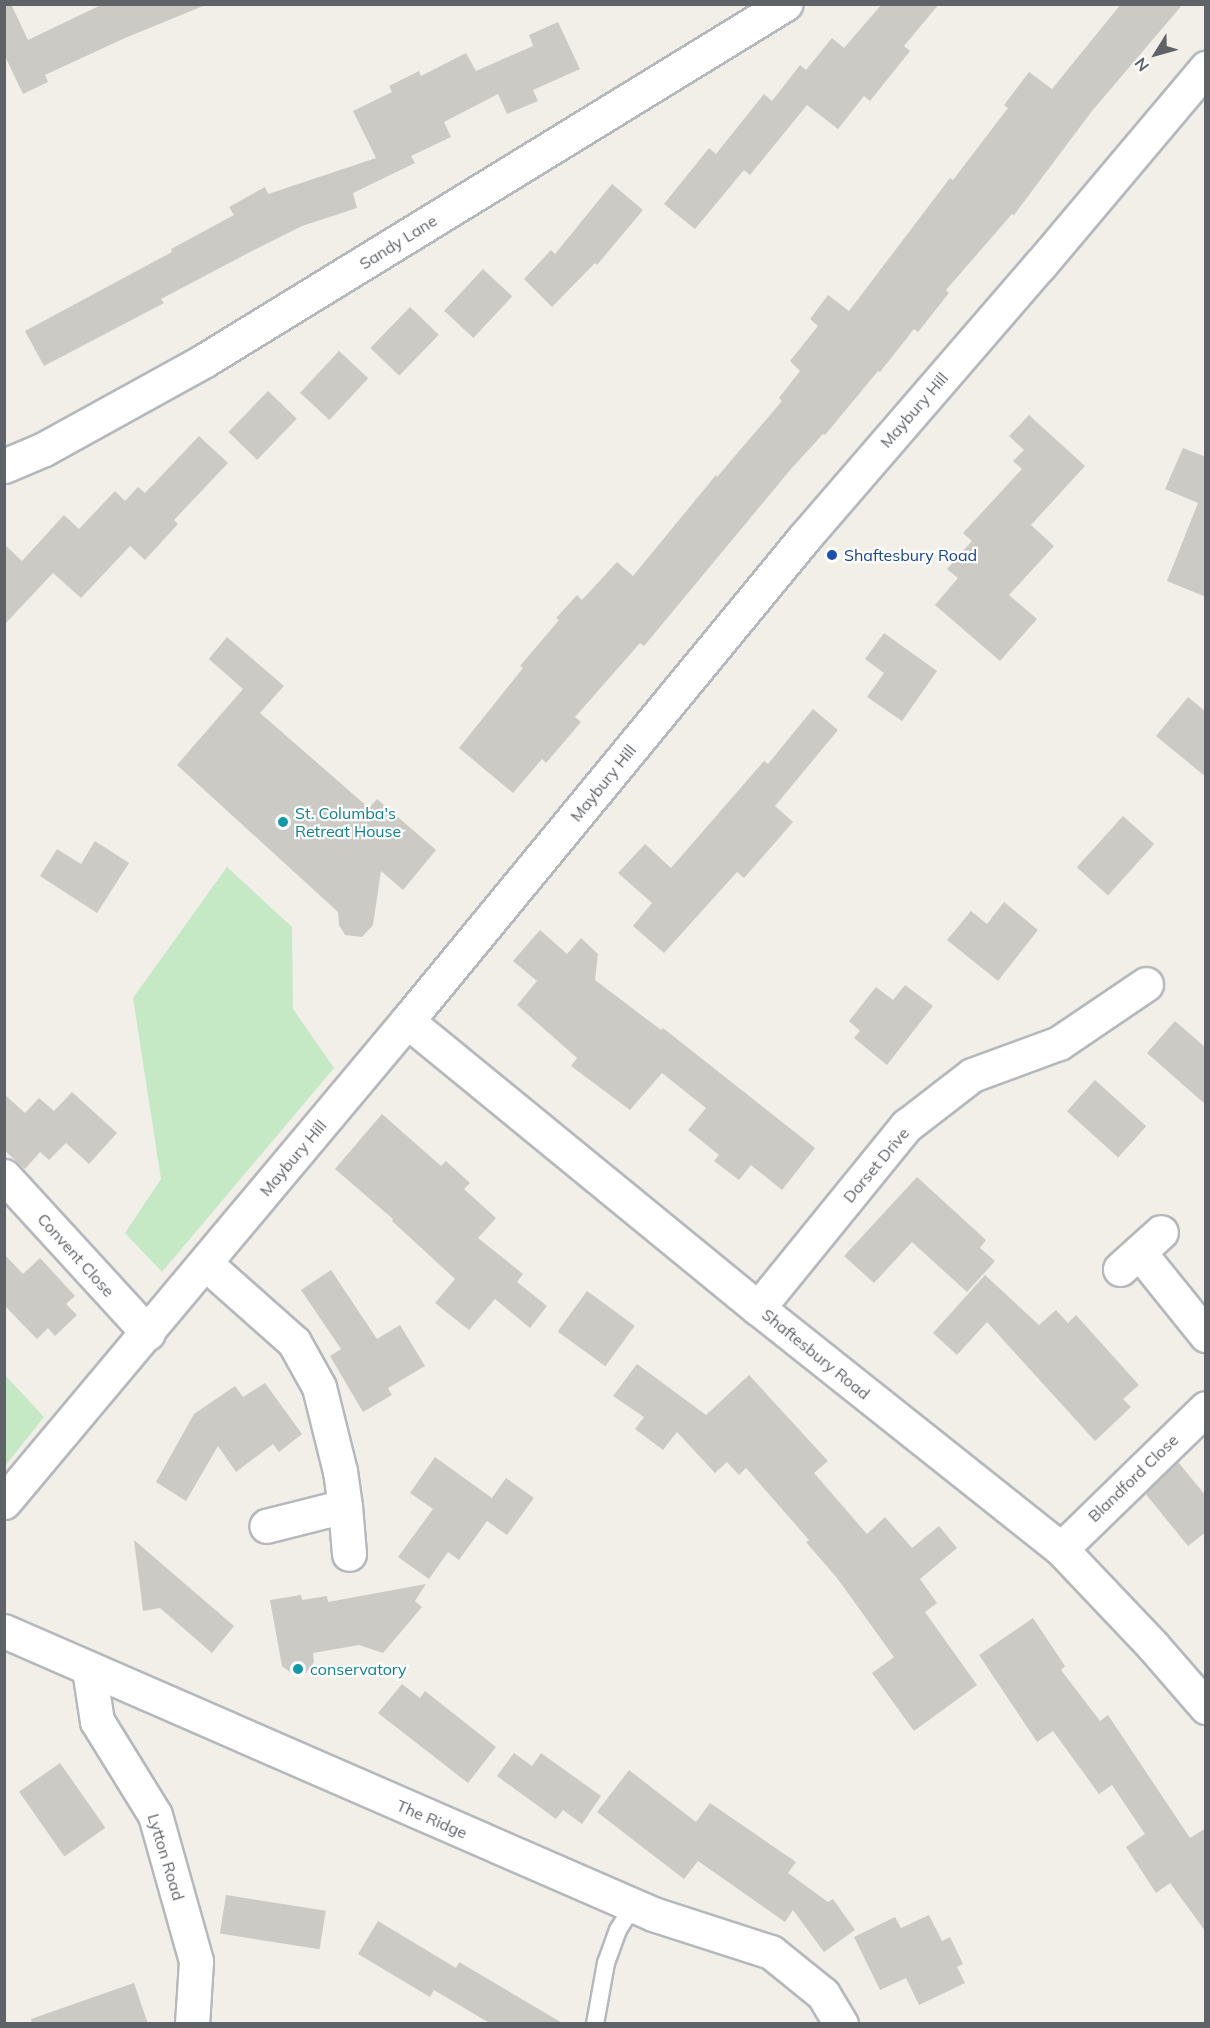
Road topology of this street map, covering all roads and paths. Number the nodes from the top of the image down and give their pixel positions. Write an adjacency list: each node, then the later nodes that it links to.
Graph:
1 (767, 9): 3 (street, Sandy Lane)
2 (1206, 68): 5 (street, Maybury Hill)
3 (4, 466)
4 (1146, 984): 9 (street, Dorset Drive)
5 (407, 1021): 8 (street, Maybury Hill); 9 (street, Shaftesbury Road)
6 (4, 1176): 10 (street, Convent Close)
7 (1140, 1251): 11 (street)
8 (205, 1263): 10 (street, Maybury Hill); 14 (street)
9 (758, 1308): 16 (street, Shaftesbury Road)
10 (148, 1332): 13 (street, Maybury Hill)
11 (1206, 1335)
12 (1206, 1408): 16 (street, Blandford Close)
13 (4, 1502)
14 (345, 1506): 15 (street); 17 (street)
15 (266, 1526)
16 (1061, 1549): 20 (street, Shaftesbury Road)
17 (349, 1554)
18 (4, 1631): 19 (street, The Ridge)
19 (89, 1669): 21 (street, The Ridge); 22 (street, Lytton Road)
20 (1206, 1707)
21 (633, 1906): 23 (lane); 24 (street, The Ridge)
22 (192, 2024)
23 (595, 2024)
24 (841, 2024)

